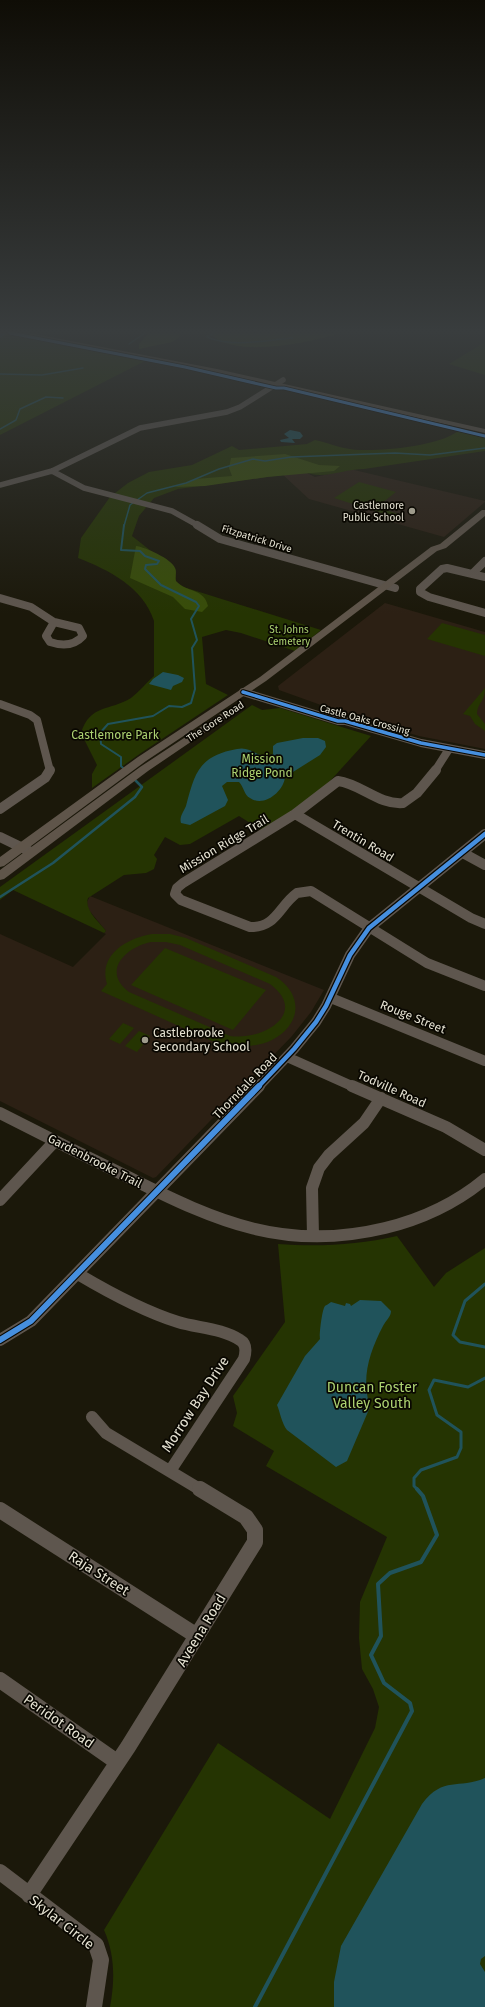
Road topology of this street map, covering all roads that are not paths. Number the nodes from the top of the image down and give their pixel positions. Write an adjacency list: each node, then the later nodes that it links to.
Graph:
1 (147, 427): 4 (street)
2 (466, 427): 3 (main road)
3 (485, 431)
4 (52, 471): 5 (street); 10 (street, Fitzpatrick Drive)
5 (0, 485)
6 (485, 512): 10 (main road, The Gore Road)
7 (485, 561): 8 (street)
8 (473, 574): 9 (street); 12 (street)
9 (485, 577)
10 (390, 587): 14 (main road, The Gore Road)
11 (0, 598): 13 (street)
12 (485, 613)
13 (54, 622): 13 (street)
14 (252, 691): 16 (street, Castle Oaks Crossing); 22 (main road, The Gore Road)
15 (0, 704): 18 (street)
16 (449, 749): 17 (street, Castle Oaks Crossing); 19 (street, Mission Ridge Trail)
17 (485, 755)
18 (0, 810)
19 (295, 814): 27 (street, Trentin Road); 29 (street, Mission Ridge Trail)
20 (485, 834): 23 (street, Thorndale Road)
21 (0, 837): 22 (street)
22 (26, 850): 24 (main road, The Gore Road); 26 (main road, The Gore Road)
23 (463, 853): 25 (street); 27 (street, Thorndale Road)
24 (0, 863)
25 (485, 865)
26 (0, 876)
27 (419, 888): 28 (street, Trentin Road); 29 (street, Thorndale Road)
28 (485, 924)
29 (369, 928): 30 (street); 31 (street, Thorndale Road)
30 (485, 986)
31 (331, 998): 32 (street, Thorndale Road); 33 (street, Rouge Street)
32 (287, 1057): 34 (street, Todville Road); 39 (street, Thorndale Road)
33 (485, 1061)
34 (381, 1098): 37 (street, Todville Road); 41 (street)
35 (0, 1113): 36 (street, Gardenbrooke Trail)
36 (55, 1140): 39 (street, Gardenbrooke Trail); 40 (street)
37 (485, 1150)
38 (485, 1179): 41 (street, Gardenbrooke Trail)
39 (157, 1192): 41 (street, Gardenbrooke Trail); 42 (street, Thorndale Road)
40 (0, 1200)
41 (313, 1236)
42 (78, 1274): 43 (street, Thorndale Road); 45 (street, Morrow Bay Drive)
43 (0, 1340)
44 (92, 1417): 45 (street, Aveena Road)
45 (170, 1472): 47 (street, Aveena Road)
46 (0, 1510): 47 (street, Raja Street)
47 (197, 1636): 49 (street, Aveena Road)
48 (0, 1680): 49 (street, Peridot Road)
49 (118, 1762): 51 (street, Aveena Road)
50 (0, 1872): 51 (street, Skylar Circle)
51 (29, 1896): 52 (street, Skylar Circle)
52 (94, 2007)

